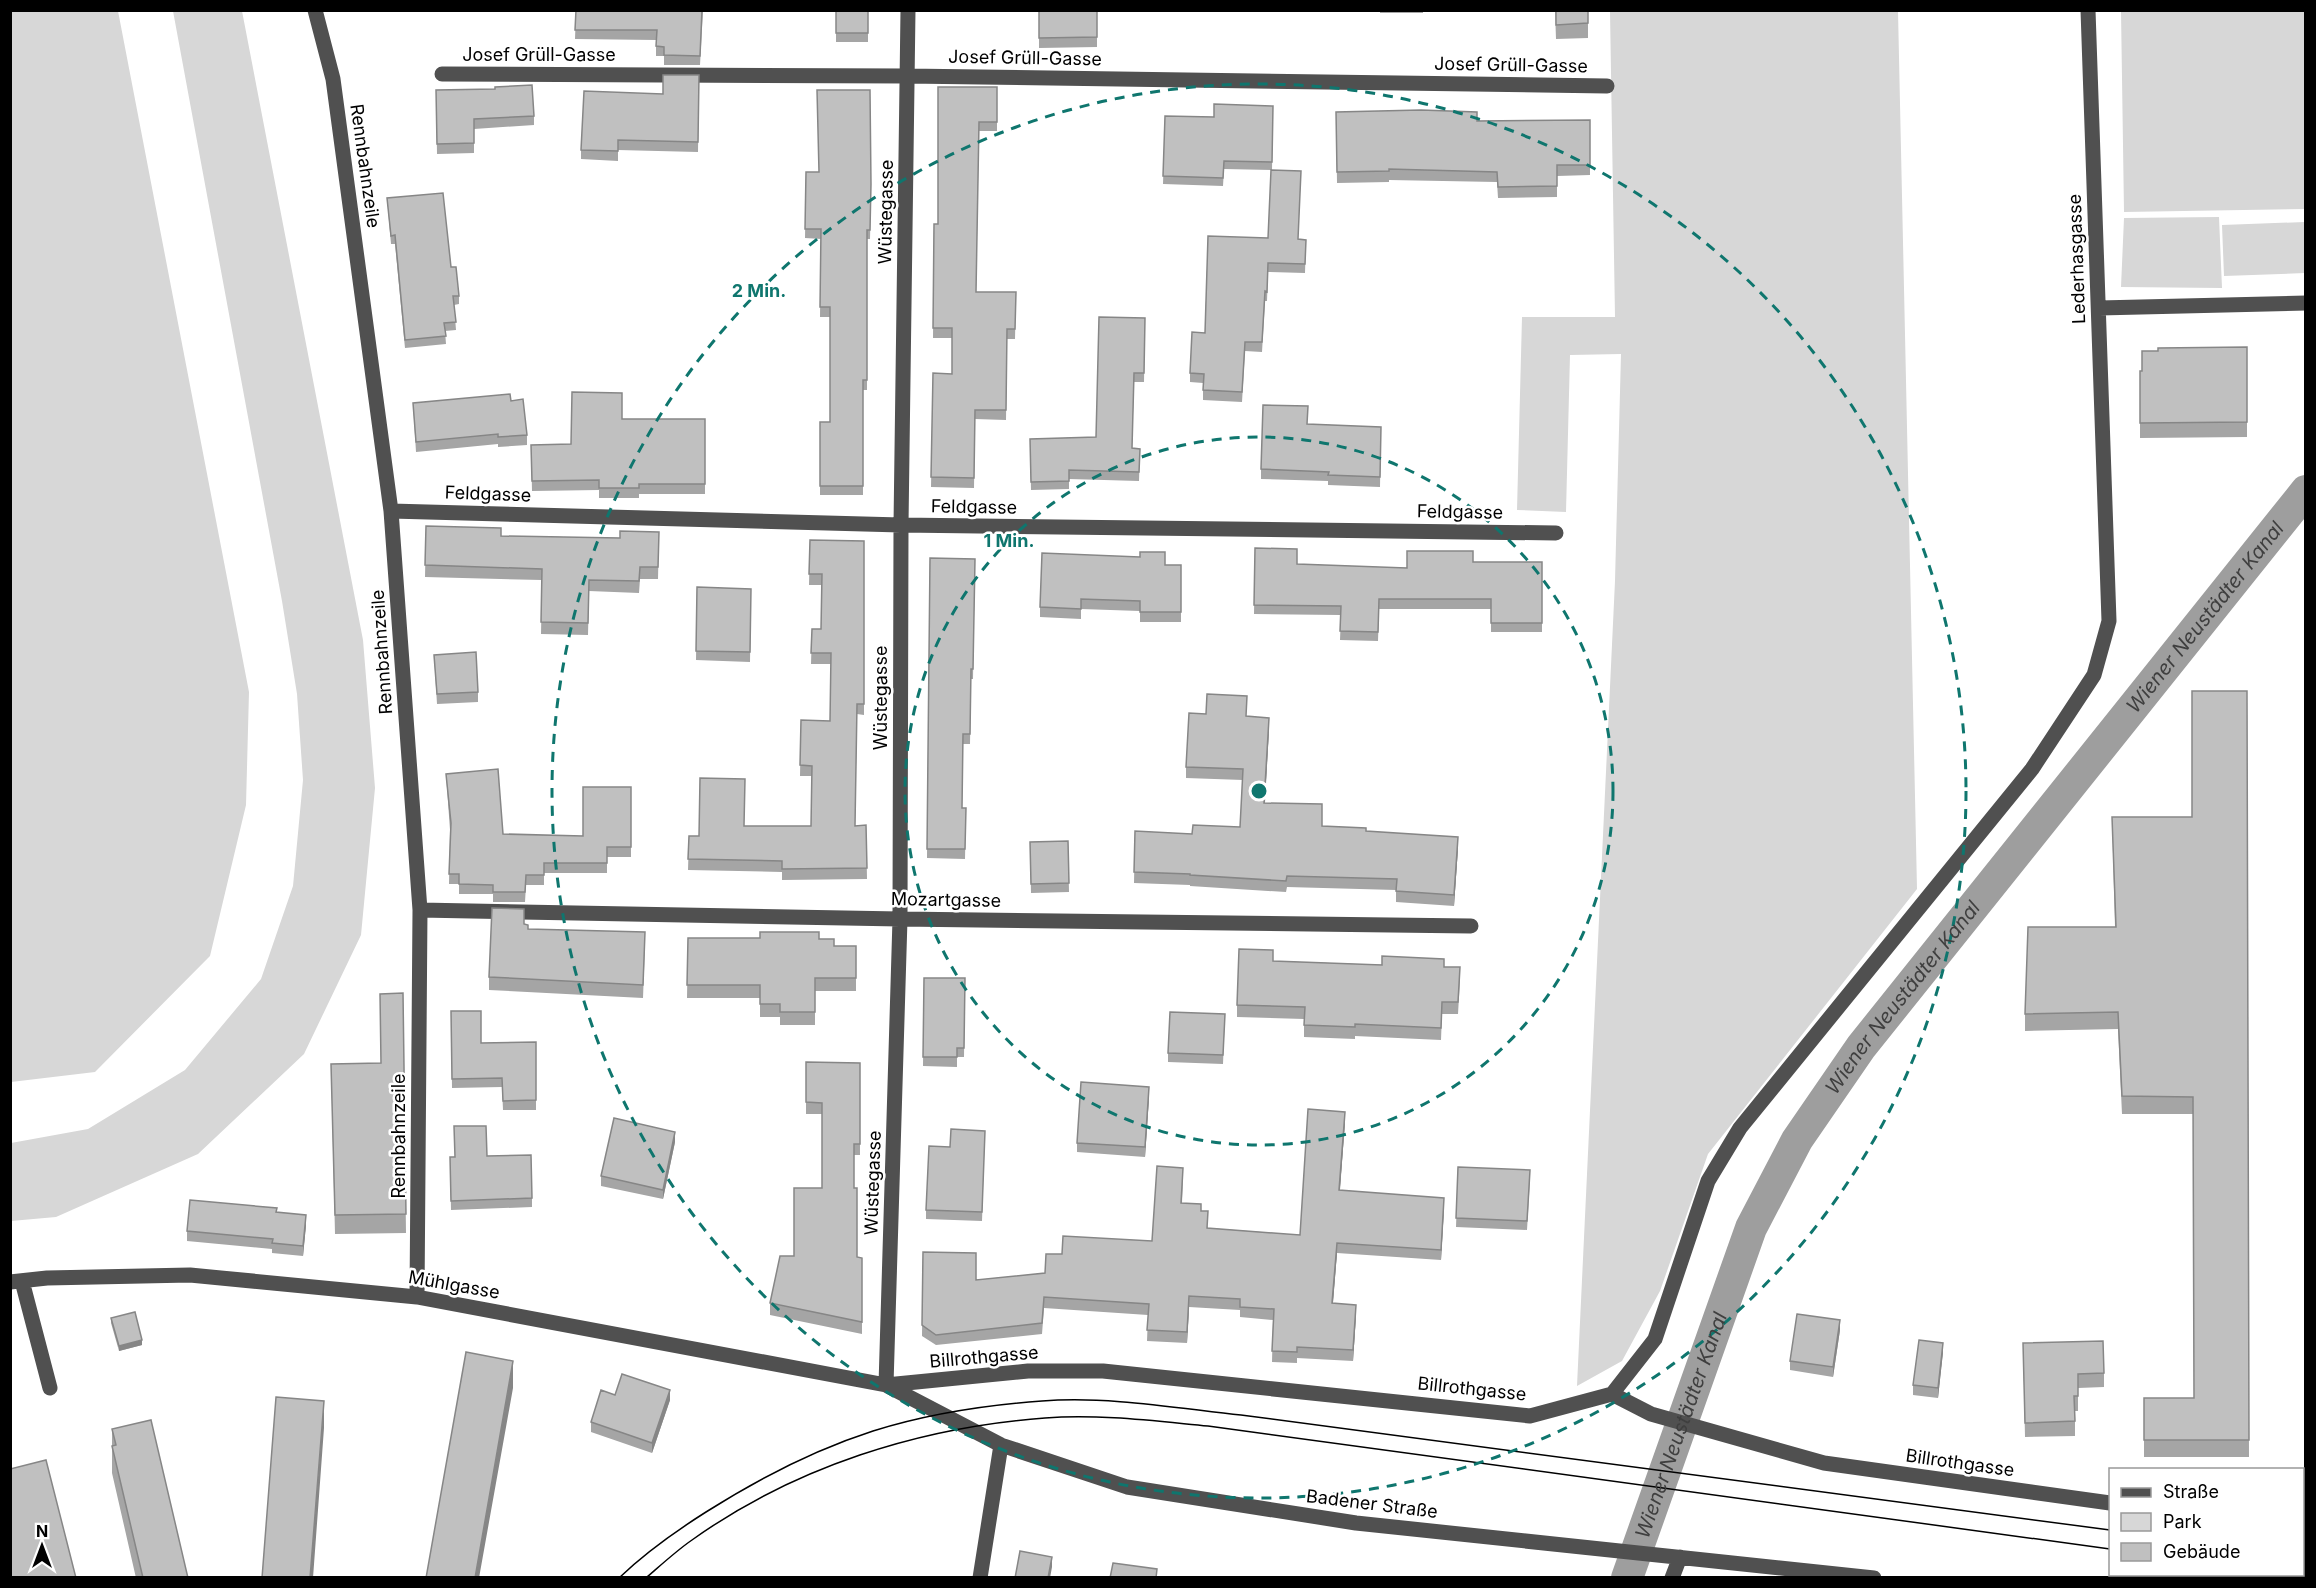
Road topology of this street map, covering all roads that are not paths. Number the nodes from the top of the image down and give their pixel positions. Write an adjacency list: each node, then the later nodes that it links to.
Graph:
1 (315, 10): 9 (street, Rennbahnzeile)
2 (908, 10): 5 (street, Wüstegasse)
3 (2088, 10): 8 (street, Lederhasgasse)
4 (442, 74): 5 (street, Josef Grüll-Gasse)
5 (907, 76): 6 (street, Josef Grüll-Gasse); 10 (street, Wüstegasse)
6 (1607, 86)
7 (2306, 303): 8 (street)
8 (2099, 308): 19 (street, Lederhasgasse)
9 (391, 511): 10 (street, Feldgasse); 12 (street, Rennbahnzeile)
10 (901, 525): 11 (street, Feldgasse); 13 (street, Wüstegasse)
11 (1556, 533)
12 (420, 910): 13 (street, Mozartgasse); 16 (street, Rennbahnzeile)
13 (900, 919): 14 (street, Mozartgasse); 17 (street, Wüstegasse)
14 (1471, 926)
15 (16, 1282): 16 (street, Mühlgasse); 18 (street)
16 (417, 1297): 17 (street, Mühlgasse)
17 (886, 1385): 19 (street, Billrothgasse); 20 (street, Badener Straße)
18 (51, 1388)
19 (1612, 1394): 21 (street, Billrothgasse)
20 (1001, 1445): 22 (street, Badener Straße); 23 (street)
21 (2109, 1503)
22 (1673, 1556): 24 (street); 25 (street, Badener Straße)
23 (980, 1578)
24 (1672, 1578)
25 (1874, 1578)

